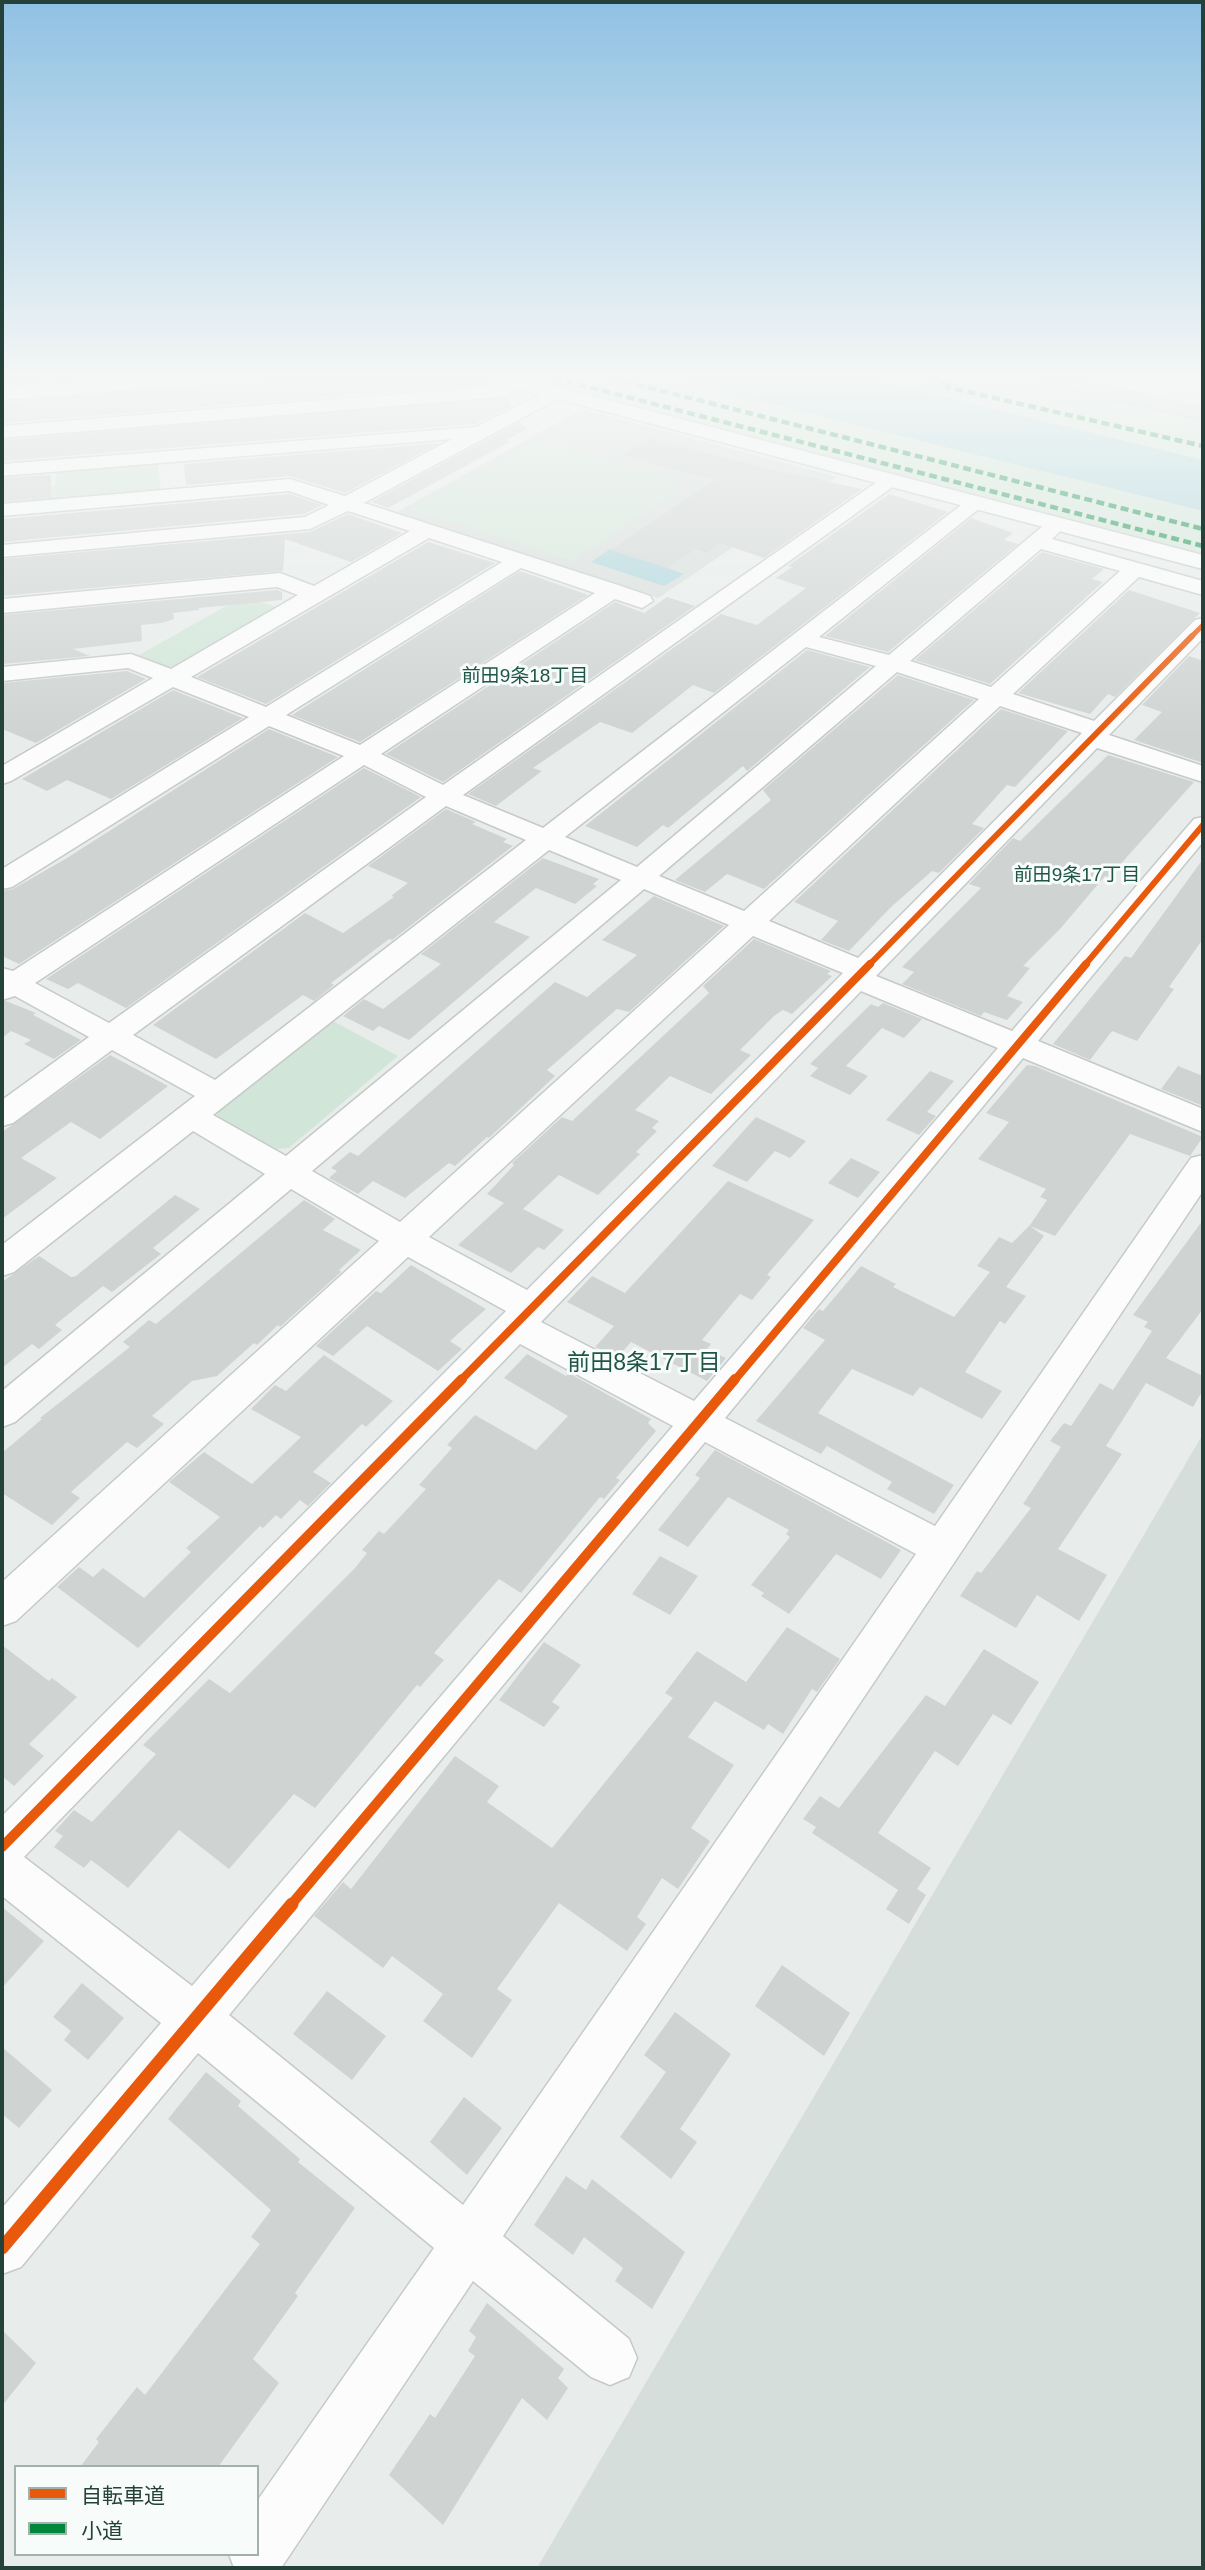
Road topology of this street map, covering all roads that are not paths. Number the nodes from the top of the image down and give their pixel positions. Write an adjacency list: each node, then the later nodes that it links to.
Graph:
1 (141, 498): 9 (street)
2 (175, 498): 12 (street)
3 (331, 498): 7 (street)
4 (357, 498): 7 (street)
5 (867, 498): 34 (street)
6 (956, 498): 8 (street)
7 (347, 503): 10 (street); 12 (street)
8 (976, 503): 11 (street); 24 (street)
9 (2, 510)
10 (427, 530): 14 (street); 20 (street)
11 (1047, 533): 15 (street); 16 (street); 25 (street)
12 (178, 535): 13 (street); 17 (street)
13 (2, 551)
14 (518, 561): 19 (street); 29 (street)
15 (1203, 562)
16 (1135, 569): 18 (street); 28 (street)
17 (181, 575): 20 (street); 22 (street)
18 (1203, 588)
19 (612, 592): 21 (street); 31 (street)
20 (316, 595): 27 (street)
21 (642, 601)
22 (2, 606)
23 (1203, 625): 30 (street)
24 (802, 639): 25 (street); 36 (street)
25 (894, 663): 28 (street); 37 (street)
26 (2, 674): 27 (street)
27 (173, 678): 29 (street); 33 (street)
28 (995, 697): 30 (street); 39 (street)
29 (268, 716): 31 (street); 38 (street)
30 (1096, 734): 32 (street); 40 (street)
31 (363, 755): 34 (street); 41 (street)
32 (1203, 774)
33 (2, 776)
34 (444, 796): 36 (street); 42 (street)
35 (1203, 825): 43 (street)
36 (547, 838): 37 (street); 44 (street)
37 (641, 877): 39 (street); 49 (street)
38 (2, 881)
39 (748, 923): 40 (street); 50 (street)
40 (859, 975): 43 (street); 52 (street)
41 (6, 984): 42 (street)
42 (112, 1036): 44 (street); 45 (street)
43 (1016, 1046): 47 (street); 54 (street)
44 (218, 1095): 46 (street)
45 (2, 1115)
46 (191, 1116): 49 (street); 51 (street)
47 (1203, 1121)
48 (1203, 1166): 55 (street)
49 (288, 1173): 50 (street); 53 (street)
50 (403, 1239): 52 (street); 56 (street)
51 (2, 1263)
52 (523, 1317): 54 (street); 57 (street)
53 (2, 1412)
54 (701, 1420): 55 (street); 58 (street)
55 (942, 1549): 59 (street)
56 (2, 1608)
57 (4, 1846): 58 (street)
58 (195, 2019): 59 (street); 60 (street)
59 (468, 2244): 61 (street); 62 (street)
60 (2, 2248)
61 (610, 2358)
62 (259, 2550)

